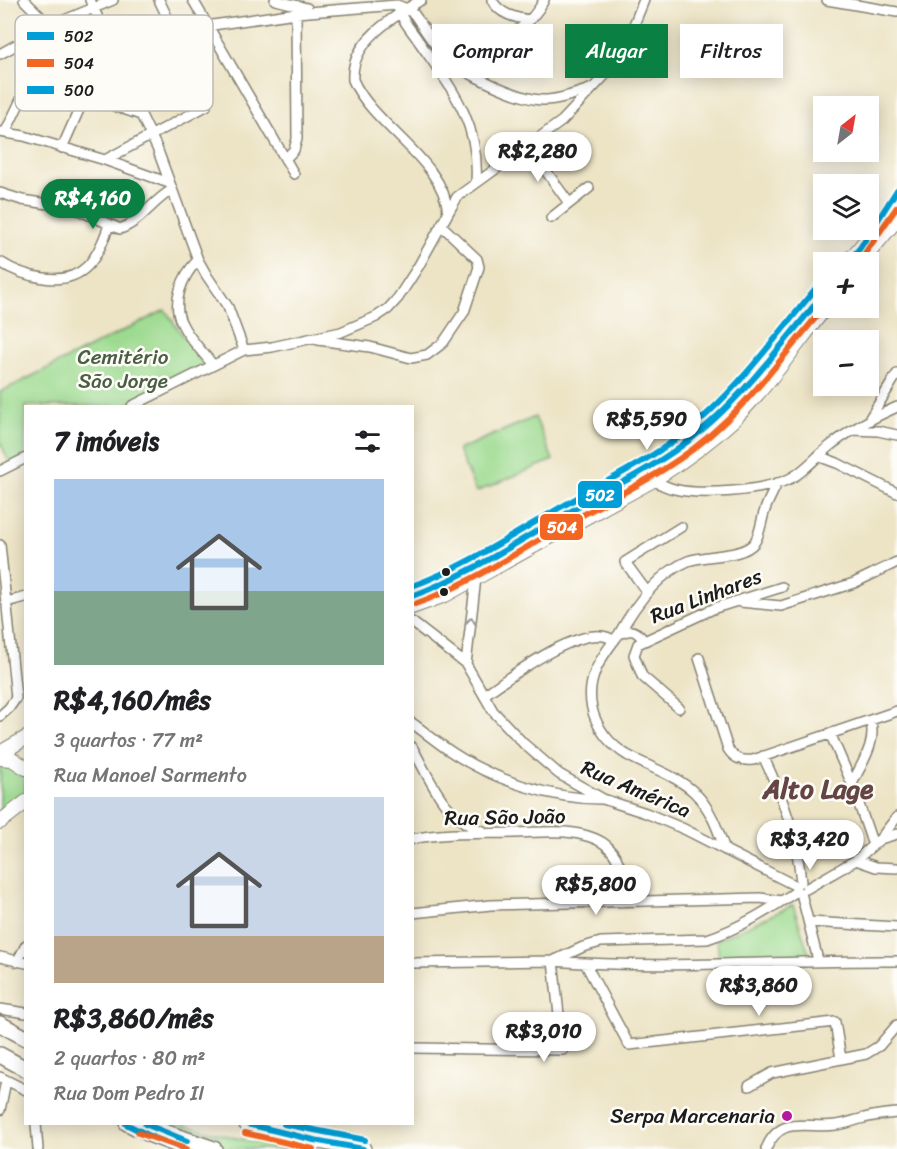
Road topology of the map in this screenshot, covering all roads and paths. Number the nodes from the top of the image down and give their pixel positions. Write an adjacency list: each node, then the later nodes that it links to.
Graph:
1 (24, 0): 16 (street)
2 (113, 0): 11 (street)
3 (159, 0): 18 (street)
4 (192, 0): 19 (street)
5 (275, 0): 13 (street)
6 (421, 0): 12 (street)
7 (492, 0): 20 (street)
8 (544, 0): 20 (street)
9 (644, 0): 28 (street)
10 (827, 0): 14 (street)
11 (92, 4): 17 (street)
12 (400, 7): 13 (street); 24 (street); 42 (street); 48 (street)
13 (318, 11): 15 (street)
14 (897, 12)
15 (296, 13): 22 (street); 39 (street)
16 (39, 15)
17 (71, 15)
18 (166, 15)
19 (200, 15)
20 (530, 20): 21 (street)
21 (525, 24)
22 (213, 25)
23 (213, 38): 39 (street)
24 (432, 39)
25 (15, 46): 26 (street)
26 (0, 54)
27 (482, 78): 28 (street)
28 (595, 87): 37 (street)
29 (15, 109): 35 (street)
30 (78, 111): 38 (street)
31 (129, 111): 34 (street)
32 (139, 111): 34 (street)
33 (197, 111): 36 (street)
34 (141, 115): 36 (street)
35 (3, 132): 38 (street)
36 (151, 136): 40 (street); 43 (street)
37 (528, 146): 42 (street); 46 (street)
38 (62, 148): 40 (street)
39 (285, 159): 41 (street)
40 (105, 160): 43 (street)
41 (294, 174)
42 (476, 182): 48 (street)
43 (171, 187): 51 (street); 55 (street)
44 (589, 188): 46 (street)
45 (0, 193): 51 (street)
46 (569, 203): 49 (street)
47 (897, 203): 53 (main road)
48 (448, 213): 52 (street)
49 (551, 218)
50 (897, 219): 54 (main road)
51 (109, 225): 56 (street)
52 (441, 225): 59 (street); 59 (street)
53 (856, 252)
54 (869, 252)
55 (198, 260): 60 (street); 61 (street)
56 (0, 262)
57 (813, 306): 79 (main road)
58 (817, 318): 71 (main road)
59 (311, 339): 60 (street)
60 (244, 350): 61 (street)
61 (213, 365): 63 (street)
62 (897, 374): 65 (street)
63 (134, 405)
64 (897, 406): 65 (street)
65 (868, 420): 66 (street)
66 (853, 430): 67 (street); 68 (street)
67 (897, 435)
68 (818, 456): 72 (street); 73 (street)
69 (24, 459): 70 (street)
70 (0, 471)
71 (653, 480): 72 (street); 77 (main road)
72 (777, 483): 80 (street)
73 (897, 493)
74 (681, 527): 80 (street)
75 (0, 545): 85 (street)
76 (897, 562): 83 (street)
77 (476, 578): 79 (main road); 90 (street, one-way to 77)
78 (782, 587): 83 (street, Rua Linhares)
79 (446, 588): 81 (main road); 84 (main road)
80 (647, 592): 87 (street)
81 (414, 596)
82 (24, 598): 85 (street)
83 (734, 601): 88 (street, Rua Linhares)
84 (414, 606)
85 (3, 607): 94 (street)
86 (414, 624): 90 (street, Rua América)
87 (616, 637): 88 (street); 91 (street); 112 (street)
88 (643, 640): 92 (street)
89 (699, 658): 101 (street)
90 (466, 664): 91 (street, Rua América)
91 (484, 696): 104 (street, Rua América)
92 (679, 708)
93 (897, 711): 95 (street)
94 (0, 716)
95 (870, 720): 97 (street); 103 (street)
96 (414, 724): 104 (street)
97 (830, 733): 101 (street); 103 (street)
98 (24, 739): 100 (main road)
99 (414, 751): 108 (street)
100 (0, 755): 102 (main road)
101 (763, 756): 115 (street)
102 (24, 767)
103 (852, 783): 111 (street)
104 (603, 799): 112 (street, Rua América)
105 (24, 804): 107 (main road)
106 (897, 817): 111 (street)
107 (0, 822)
108 (491, 832): 110 (street, Rua São João); 117 (street, Rua São João)
109 (897, 834): 111 (street)
110 (414, 839)
111 (877, 842): 113 (street)
112 (725, 850): 115 (street, Rua América)
113 (856, 860): 114 (street); 115 (street)
114 (897, 868)
115 (801, 887): 116 (street); 119 (street)
116 (782, 901): 117 (street); 123 (street)
117 (622, 902): 118 (street)
118 (414, 913)
119 (809, 922): 120 (street); 122 (street)
120 (897, 927)
121 (0, 957): 125 (street)
122 (818, 960): 124 (street); 127 (street)
123 (553, 961): 126 (street); 127 (street); 133 (street)
124 (897, 961)
125 (21, 963)
126 (414, 963)
127 (585, 963): 135 (street)
128 (0, 1009): 129 (street)
129 (24, 1013)
130 (0, 1024): 132 (main road)
131 (897, 1024): 135 (street)
132 (24, 1037)
133 (414, 1048)
134 (0, 1055): 136 (main road)
135 (841, 1059): 138 (street)
136 (24, 1068)
137 (3, 1079): 139 (street); 140 (street)
138 (749, 1086)
139 (24, 1089)
140 (0, 1110)
141 (897, 1113): 152 (street)
142 (36, 1125): 148 (street)
143 (119, 1125): 147 (street)
144 (128, 1125): 147 (street)
145 (144, 1125): 150 (main road)
146 (251, 1125): 151 (main road)
147 (152, 1137): 149 (street)
148 (38, 1149)
149 (184, 1149)
150 (214, 1149)
151 (363, 1149)
152 (766, 1149)

